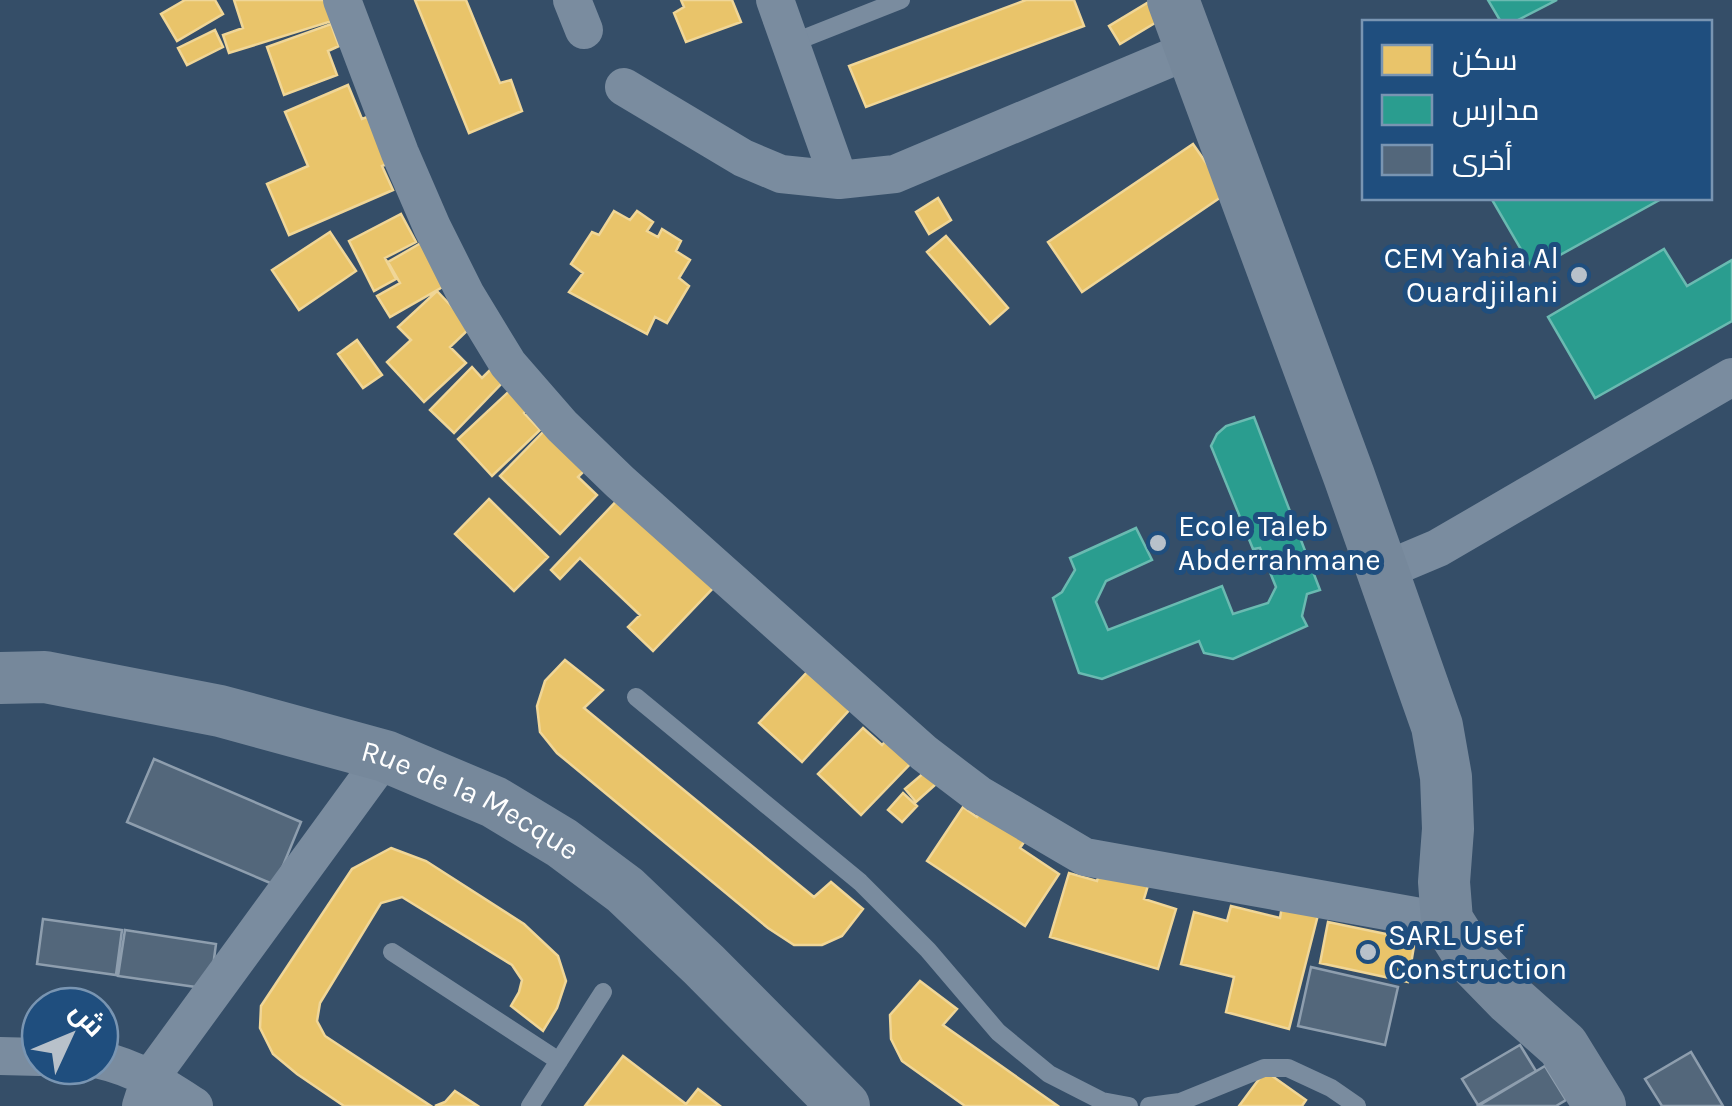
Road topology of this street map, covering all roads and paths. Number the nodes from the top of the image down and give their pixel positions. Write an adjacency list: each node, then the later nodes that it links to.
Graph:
1 (342, 0): 14 (street)
2 (775, 0): 5 (street)
3 (901, 0): 5 (lane)
4 (1173, 0): 6 (street)
5 (792, 44): 8 (street)
6 (1192, 50): 8 (street); 10 (street)
7 (624, 87): 8 (street)
8 (839, 180)
9 (1732, 377): 10 (street)
10 (1381, 572): 14 (street)
11 (0, 678): 13 (street, Rue de la Mecque)
12 (636, 697): 23 (lane)
13 (385, 756): 19 (street); 22 (street, Rue de la Mecque)
14 (1447, 920): 26 (street)
15 (392, 952): 17 (lane)
16 (603, 992): 17 (lane)
17 (559, 1061): 21 (lane)
18 (120, 1065): 19 (street)
19 (146, 1092): 20 (street)
20 (194, 1106)
21 (530, 1106)
22 (844, 1106)
23 (1129, 1106)
24 (1149, 1106): 25 (lane)
25 (1356, 1106)
26 (1600, 1106)

